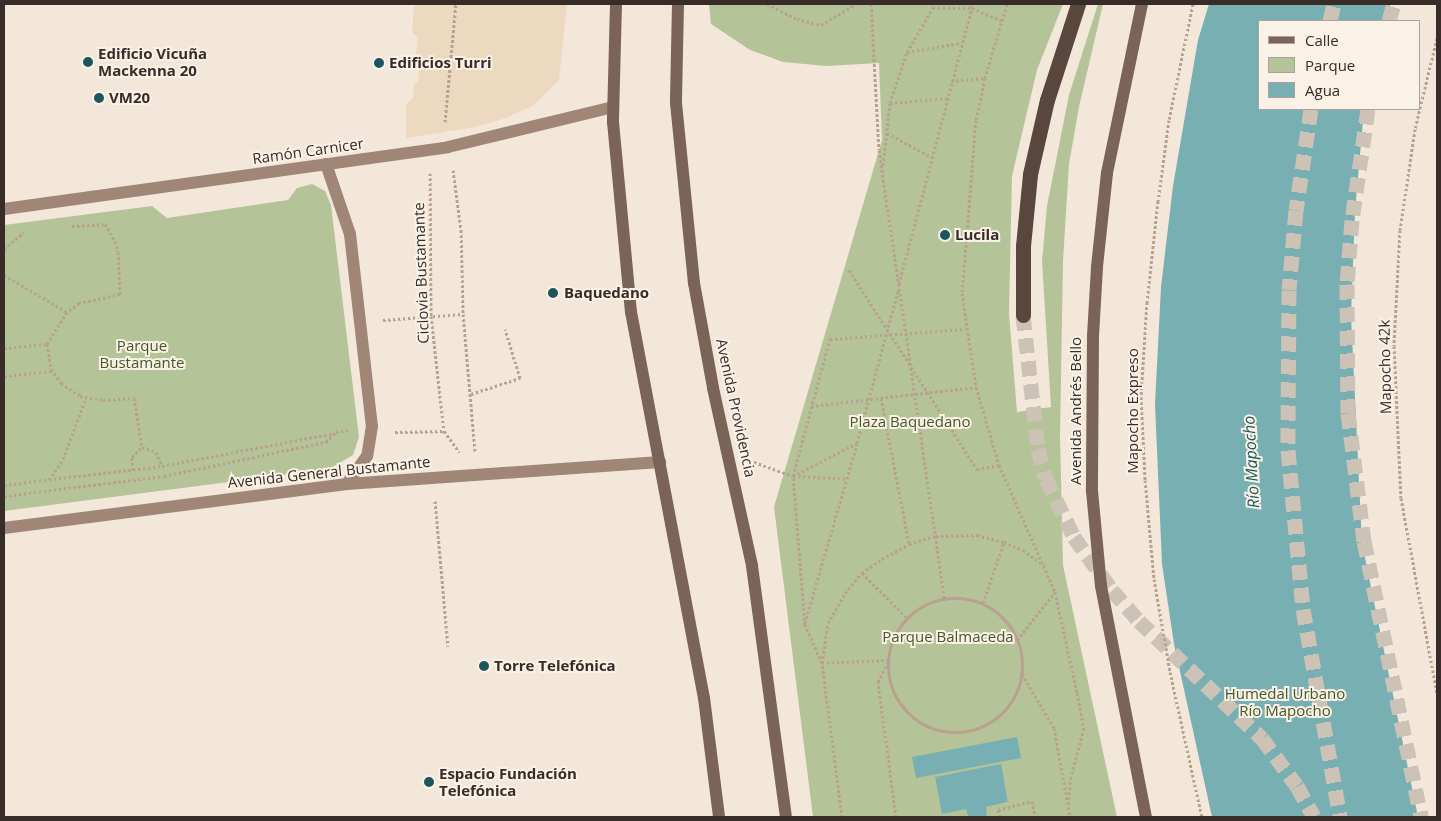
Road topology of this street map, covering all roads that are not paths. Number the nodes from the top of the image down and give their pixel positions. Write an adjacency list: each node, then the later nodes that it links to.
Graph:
1 (616, 4): 5 (main road)
2 (678, 4): 13 (main road, Avenida Providencia)
3 (1078, 4): 8 (highway)
4 (1142, 4): 14 (main road, Avenida Andrés Bello)
5 (613, 107): 6 (main road, Ramón Carnicer); 9 (main road)
6 (326, 164): 7 (main road, Ramón Carnicer); 10 (main road)
7 (4, 209)
8 (1023, 315)
9 (660, 462): 10 (main road, Avenida General Bustamante); 12 (main road)
10 (348, 484): 11 (main road, Avenida General Bustamante)
11 (4, 528)
12 (719, 817)
13 (786, 817)
14 (1146, 817)

